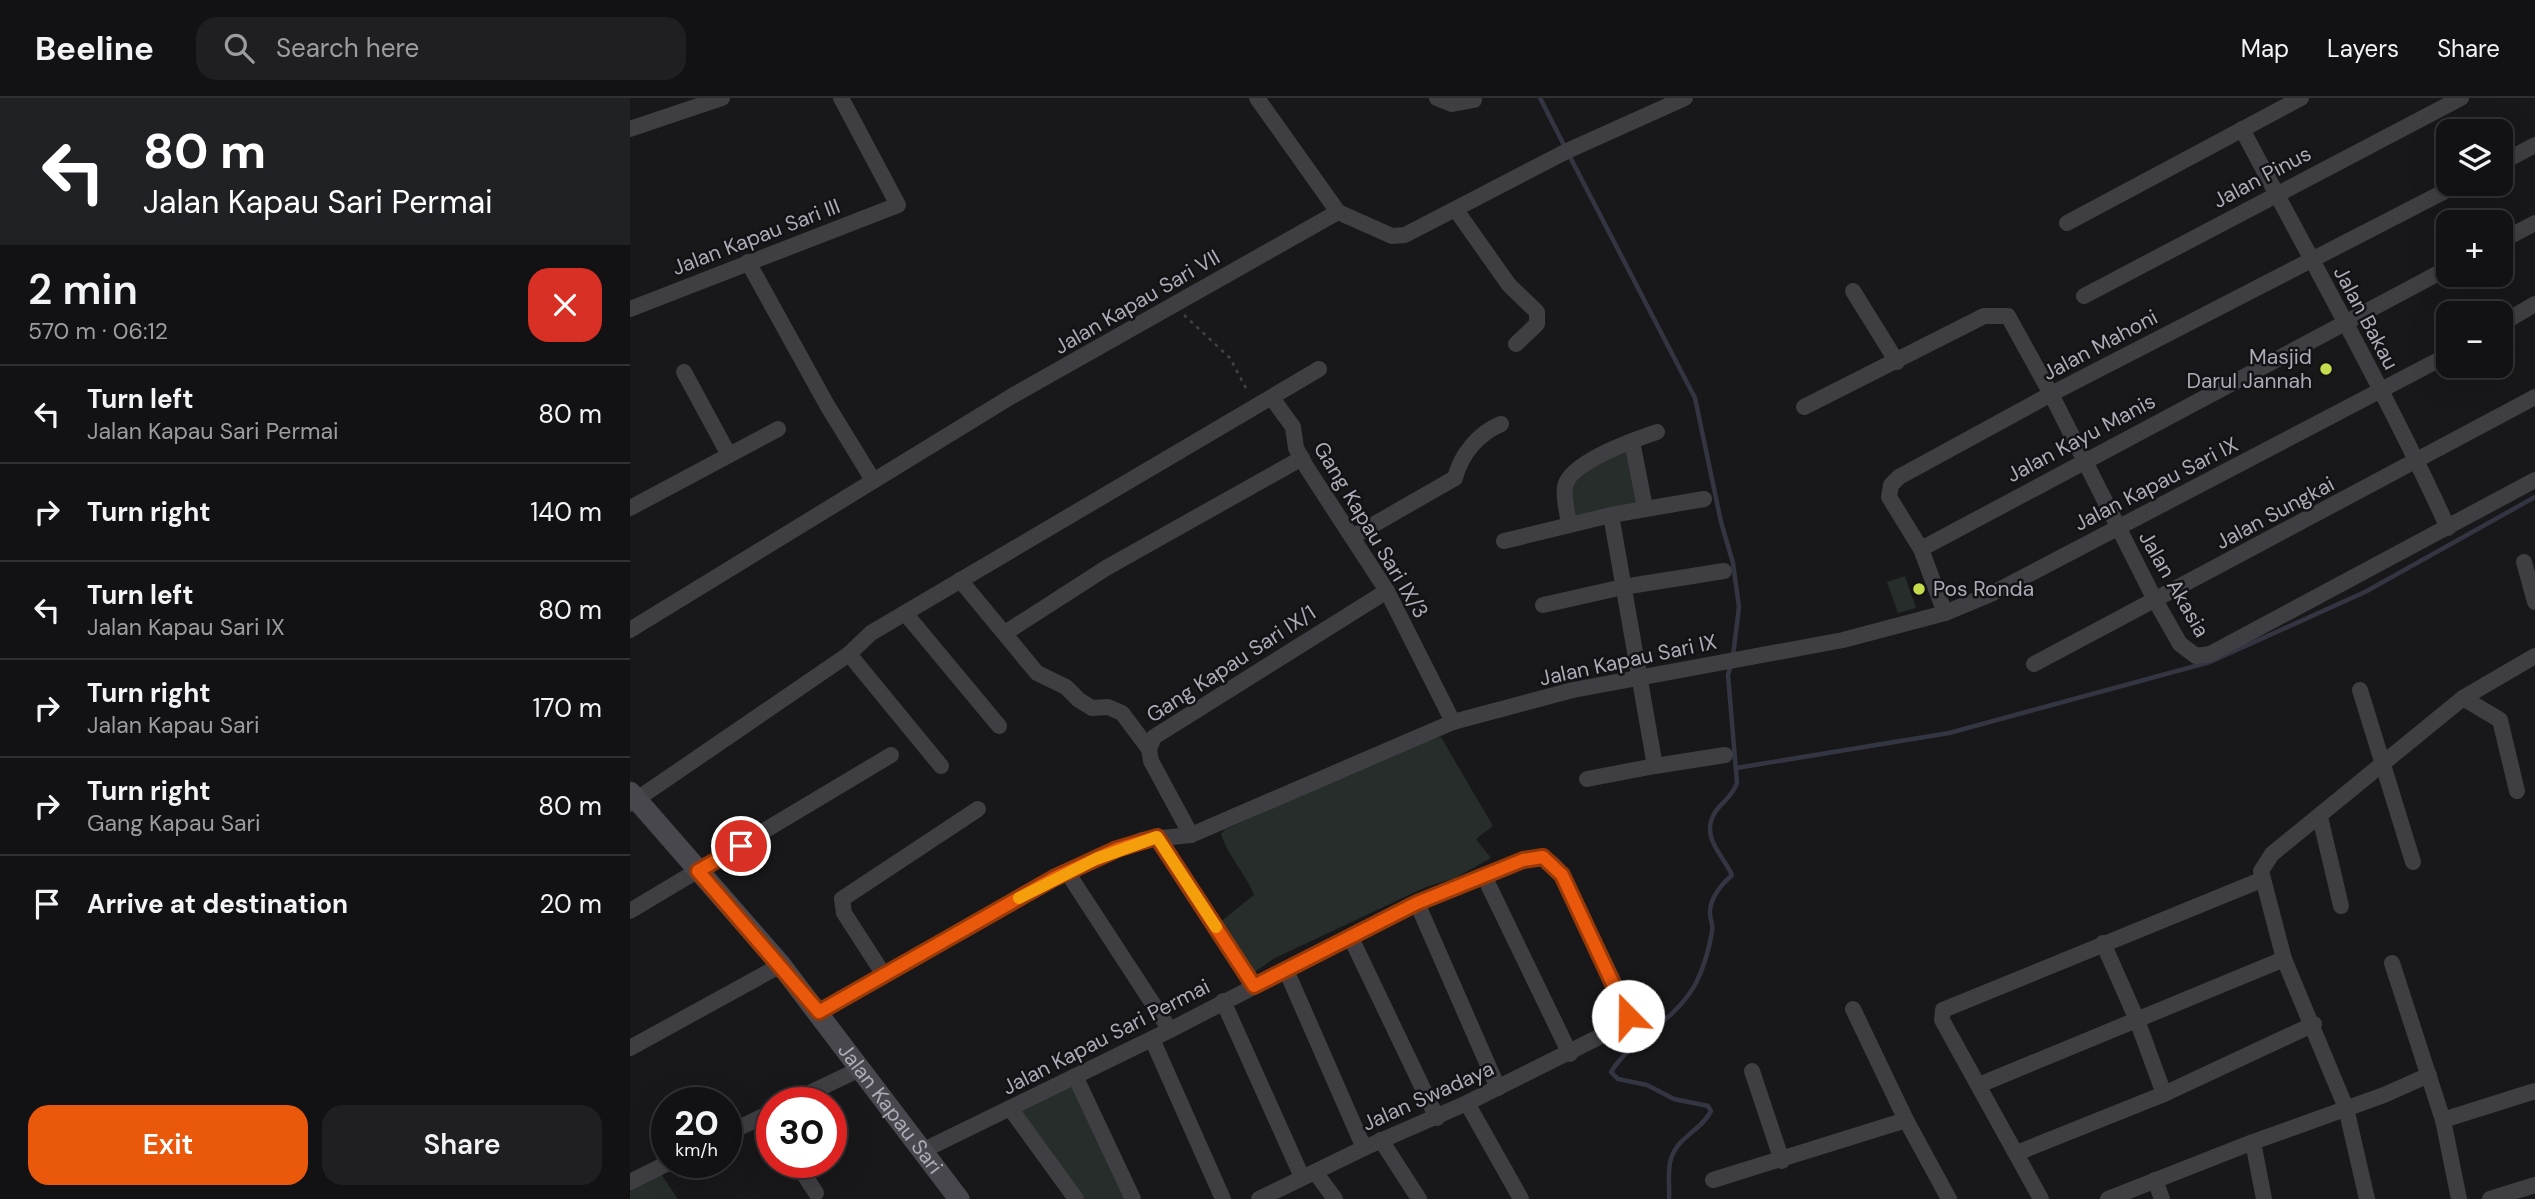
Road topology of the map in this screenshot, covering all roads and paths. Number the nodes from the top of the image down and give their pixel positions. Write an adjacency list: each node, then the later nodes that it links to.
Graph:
1 (722, 98): 9 (street)
2 (841, 98): 21 (street, Jalan Kapau Sari III)
3 (1258, 98): 16 (street)
4 (1437, 98): 8 (street)
5 (1685, 98): 15 (street)
6 (2301, 98): 10 (street)
7 (2462, 98): 13 (street, Jalan Pinus)
8 (1474, 100)
9 (630, 129)
10 (2242, 129): 13 (street, Jalan Bakau); 17 (street)
11 (2535, 145): 12 (street)
12 (2513, 157)
13 (2276, 193): 20 (street, Jalan Bakau); 24 (street, Jalan Pinus)
14 (2436, 196): 20 (street, Jalan Mahoni)
15 (1456, 210): 16 (street); 30 (street)
16 (1338, 212): 25 (street, Jalan Kapau Sari VII)
17 (2067, 223)
18 (2535, 223): 19 (street)
19 (2513, 235)
20 (2311, 259): 29 (street, Jalan Bakau); 36 (street, Jalan Mahoni)
21 (748, 262): 27 (street, Jalan Kapau Sari III); 48 (street)
22 (2436, 274): 29 (street, Jalan Kayu Manis)
23 (1853, 291): 31 (street)
24 (2084, 296)
25 (1179, 302): 38 (path); 48 (street, Jalan Kapau Sari VII)
26 (2535, 304): 28 (street)
27 (630, 309)
28 (2513, 317)
29 (2343, 323): 35 (street, Jalan Bakau); 46 (street, Jalan Kayu Manis)
30 (1517, 344)
31 (1897, 362): 36 (street, Jalan Akasia); 39 (street, Jalan Akasia)
32 (2436, 362): 35 (street, Jalan Kapau Sari IX)
33 (1319, 369): 38 (street)
34 (684, 372): 44 (street)
35 (2382, 391): 47 (street, Jalan Bakau); 55 (street, Jalan Kapau Sari IX)
36 (2051, 394): 46 (street, Jalan Akasia); 59 (street, Jalan Mahoni)
37 (2535, 397): 47 (street, Jalan Sungkai)
38 (1265, 402): 45 (street, Gang Kapau Sari IX/3); 62 (street)
39 (1804, 407)
40 (1501, 424): 57 (street)
41 (778, 429): 44 (street)
42 (1657, 432): 43 (street)
43 (1632, 441): 52 (street); 54 (street)
44 (729, 455): 51 (street)
45 (1301, 458): 57 (street, Gang Kapau Sari IX/3); 71 (street)
46 (2085, 461): 55 (street, Jalan Akasia); 59 (street, Jalan Kayu Manis)
47 (2417, 461): 56 (street, Jalan Bakau); 65 (street, Jalan Sungkai)
48 (873, 480): 70 (street, Jalan Kapau Sari VII)
49 (2535, 480): 56 (street, Jalan Akasia)
50 (1704, 499): 52 (street)
51 (630, 508)
52 (1645, 508): 53 (street)
53 (1611, 515): 54 (street); 63 (street)
54 (1570, 525): 58 (street)
55 (2118, 528): 65 (street, Jalan Akasia); 69 (street, Jalan Kapau Sari IX)
56 (2448, 528): 65 (street, Jalan Akasia)
57 (1352, 537): 64 (street, Gang Kapau Sari IX/3)
58 (1504, 541)
59 (1921, 549): 69 (street, Jalan Mahoni)
60 (2524, 562): 66 (street)
61 (1724, 571): 63 (street)
62 (960, 580): 68 (street); 71 (street)
63 (1623, 587): 67 (street); 75 (street)
64 (1387, 591): 78 (street, Gang Kapau Sari IX/3); 80 (street, Gang Kapau Sari IX/1)
65 (2155, 600): 74 (street, Jalan Sungkai)
66 (2535, 602)
67 (1543, 605)
68 (905, 613): 72 (street); 79 (street)
69 (1945, 613): 75 (street, Jalan Kapau Sari IX)
70 (630, 630)
71 (1005, 633): 80 (street)
72 (849, 654): 84 (street); 88 (street)
73 (2535, 656): 77 (street)
74 (2034, 664)
75 (1642, 676): 78 (street, Jalan Kapau Sari IX); 85 (street)
76 (2360, 690): 83 (street)
77 (2463, 698): 83 (street); 87 (street)
78 (1453, 722): 91 (street, Jalan Kapau Sari IX)
79 (999, 726)
80 (1149, 749): 91 (street, Gang Kapau Sari IX/1)
81 (891, 755): 94 (street)
82 (1725, 755): 85 (street)
83 (2385, 764): 90 (street); 93 (street)
84 (941, 766)
85 (1655, 766): 86 (street)
86 (1587, 779)
87 (2517, 791)
88 (632, 799): 94 (main road, Jalan Kapau Sari)
89 (978, 809): 107 (street)
90 (2320, 817): 97 (street); 99 (street)
91 (1191, 835): 92 (street, Jalan Kapau Sari IX)
92 (1157, 837): 95 (street, Jalan Kapau Sari IX); 108 (street)
93 (2413, 862)
94 (698, 871): 100 (street); 105 (main road, Jalan Kapau Sari)
95 (1067, 872): 107 (street, Jalan Kapau Sari IX); 114 (street)
96 (1484, 876): 98 (street, Jalan Kapau Sari Permai); 115 (street, Jalan Kapau Sari Permai); 118 (street)
97 (2261, 880): 102 (street); 103 (street)
98 (1417, 903): 101 (street, Jalan Kapau Sari Permai); 125 (street)
99 (2341, 906)
100 (630, 911)
101 (1351, 938): 106 (street, Jalan Kapau Sari Permai); 131 (street)
102 (2103, 943): 112 (street); 123 (street)
103 (2284, 959): 112 (street); 113 (street)
104 (2392, 963): 121 (street)
105 (782, 965): 111 (main road, Jalan Kapau Sari); 117 (street)
106 (1286, 970): 108 (street, Jalan Kapau Sari Permai); 136 (street)
107 (884, 975): 111 (street, Jalan Kapau Sari IX)
108 (1254, 986): 109 (street, Jalan Kapau Sari Permai)
109 (1223, 1001): 114 (street, Jalan Kapau Sari Permai); 141 (street)
110 (1853, 1009): 132 (street)
111 (819, 1012): 119 (main road, Jalan Kapau Sari)
112 (2137, 1020): 123 (street); 127 (street)
113 (2314, 1024): 127 (street); 130 (street)
114 (1170, 1030): 116 (street, Jalan Kapau Sari Permai)
115 (1614, 1032): 118 (street, Jalan Swadaya)
116 (1152, 1039): 122 (street, Jalan Kapau Sari Permai); 151 (street)
117 (630, 1048)
118 (1570, 1054): 125 (street, Jalan Swadaya)
119 (862, 1068): 124 (street); 137 (main road, Jalan Kapau Sari)
120 (1752, 1071): 139 (street)
121 (2429, 1075): 130 (street); 133 (street)
122 (1075, 1076): 129 (street, Jalan Kapau Sari Permai); 150 (street)
123 (1979, 1086): 138 (street)
124 (822, 1087)
125 (1498, 1088): 128 (street, Jalan Swadaya)
126 (2535, 1091): 133 (street)
127 (2164, 1094): 138 (street)
128 (1467, 1103): 131 (street, Jalan Swadaya); 155 (street)
129 (1010, 1108): 137 (street, Jalan Kapau Sari Permai); 149 (street)
130 (2346, 1108): 135 (street); 161 (street)
131 (1437, 1118): 134 (street, Jalan Swadaya)
132 (1906, 1120): 139 (street); 156 (street)
133 (2443, 1120): 162 (street)
134 (1381, 1140): 136 (street, Jalan Swadaya); 154 (street)
135 (2253, 1142): 144 (street); 160 (street)
136 (1364, 1148): 141 (street, Jalan Swadaya)
137 (924, 1150): 148 (main road, Jalan Kapau Sari)
138 (2017, 1153): 157 (street)
139 (1782, 1161): 143 (street)
140 (651, 1172): 145 (street)
141 (1308, 1175): 152 (street, Jalan Swadaya); 153 (street)
142 (806, 1178): 147 (street)
143 (1713, 1180)
144 (2155, 1180): 158 (street); 159 (street)
145 (630, 1182)
146 (2535, 1185): 163 (street)
147 (816, 1193)
148 (959, 1199)
149 (1076, 1199)
150 (1133, 1199)
151 (1223, 1199)
152 (1259, 1199)
153 (1335, 1199)
154 (1419, 1199)
155 (1521, 1199)
156 (1949, 1199)
157 (2041, 1199)
158 (2108, 1199)
159 (2162, 1199)
160 (2264, 1199)
161 (2367, 1199)
162 (2459, 1199)
163 (2490, 1199)

